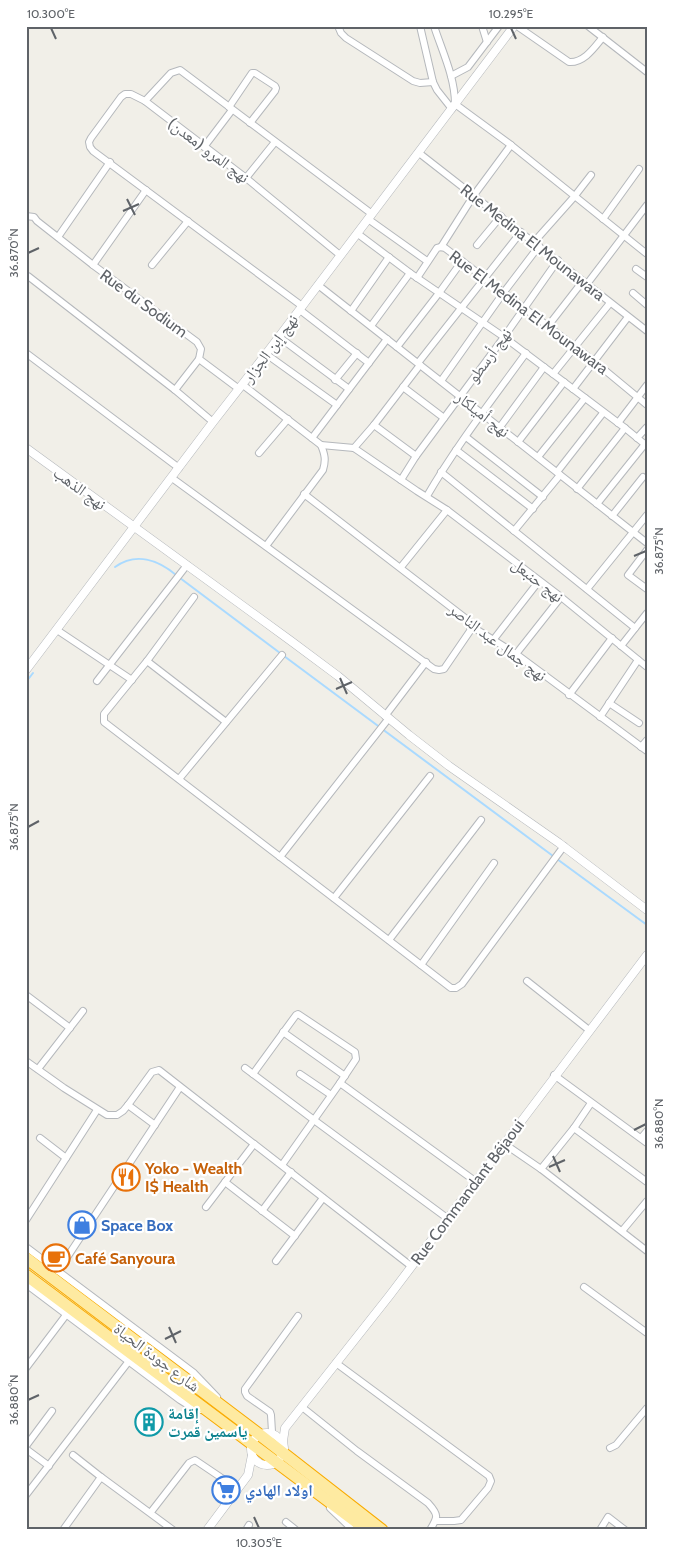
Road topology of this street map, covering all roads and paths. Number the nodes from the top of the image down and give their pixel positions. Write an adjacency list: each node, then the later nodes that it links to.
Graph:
1 (338, 26): 12 (street)
2 (420, 26): 12 (street)
3 (434, 26): 11 (street)
4 (482, 26): 9 (street)
5 (499, 26): 9 (street)
6 (516, 26): 8 (street); 14 (street, نهج إبن الجزار)
7 (588, 26): 8 (street)
8 (602, 37): 10 (street)
9 (487, 42): 11 (street)
10 (647, 72)
11 (451, 76): 14 (street)
12 (433, 82): 14 (street)
13 (145, 101): 15 (street); 19 (street, نهج المرو (معدن)); 21 (street, نهج المرو (معدن))
14 (454, 107): 18 (street); 20 (street, نهج إبن الجزار)
15 (231, 109): 16 (street); 16 (street); 19 (street)
16 (250, 123): 17 (street)
17 (275, 142): 24 (street); 31 (street)
18 (511, 145): 26 (street); 27 (street)
19 (204, 147): 24 (street, نهج المرو (معدن))
20 (419, 153): 26 (street, Rue Medina El Mounawara); 31 (street, نهج إبن الجزار)
21 (110, 162): 25 (street); 37 (street)
22 (639, 168): 32 (street)
23 (591, 175): 27 (street)
24 (246, 178): 42 (street, نهج المرو (معدن))
25 (146, 190): 33 (street); 47 (street)
26 (474, 195): 30 (street, Rue Medina El Mounawara); 40 (street)
27 (574, 197): 32 (street); 38 (street)
28 (647, 205): 36 (street)
29 (26, 216): 37 (street, Rue du Sodium)
30 (501, 216): 34 (street, Rue Medina El Mounawara); 39 (street)
31 (370, 217): 35 (street, نهج إبن الجزار); 46 (street)
32 (603, 218): 36 (street)
33 (188, 221): 48 (street); 62 (street)
34 (521, 232): 38 (street, Rue Medina El Mounawara); 53 (street)
35 (358, 234): 42 (street, نهج إبن الجزار); 43 (street)
36 (624, 235): 41 (street); 55 (street)
37 (58, 237): 47 (street, Rue du Sodium)
38 (537, 244): 45 (street, Rue Medina El Mounawara); 57 (street)
39 (477, 245)
40 (441, 247): 44 (street, Rue El Medina El Mounawara); 46 (street, Rue El Medina El Mounawara)
41 (647, 254)
42 (340, 255): 56 (street, نهج إبن الجزار)
43 (388, 257): 50 (street); 65 (street)
44 (462, 260): 53 (street, Rue El Medina El Mounawara); 58 (street)
45 (558, 260): 55 (street, Rue Medina El Mounawara); 64 (street, نهج أرسطو)
46 (427, 261): 52 (street, Rue El Medina El Mounawara)
47 (93, 265): 80 (street, Rue du Sodium)
48 (152, 265)
49 (636, 270): 54 (street)
50 (410, 273): 52 (street); 68 (street)
51 (27, 276): 94 (street)
52 (417, 278): 58 (street)
53 (485, 278): 57 (street, Rue El Medina El Mounawara); 63 (street)
54 (647, 278)
55 (585, 282): 60 (street, Rue Medina El Mounawara); 69 (street)
56 (318, 285): 62 (street, نهج إبن الجزار); 65 (street, نهج أميلكار)
57 (504, 292): 64 (street, Rue El Medina El Mounawara); 67 (street)
58 (439, 293): 63 (street); 74 (street)
59 (633, 293): 61 (street)
60 (610, 303): 66 (street, Rue Medina El Mounawara); 75 (street)
61 (647, 305)
62 (301, 308): 71 (street, نهج إبن الجزار); 77 (street)
63 (462, 308): 67 (street); 83 (street)
64 (524, 308): 69 (street, Rue El Medina El Mounawara); 72 (street, نهج أرسطو)
65 (351, 311): 68 (street, نهج أميلكار)
66 (628, 317): 70 (street, Rue Medina El Mounawara); 82 (street)
67 (483, 322): 72 (street); 87 (street)
68 (371, 326): 73 (street, نهج أميلكار)
69 (548, 326): 75 (street, Rue El Medina El Mounawara)
70 (647, 331)
71 (279, 337): 79 (street, نهج إبن الجزار); 86 (street)
72 (504, 337): 78 (street); 95 (street, نهج أرسطو)
73 (387, 339): 74 (street, نهج أميلكار); 81 (street)
74 (397, 347): 83 (street, نهج أميلكار)
75 (576, 347): 82 (street, Rue El Medina El Mounawara); 85 (street)
76 (26, 353): 122 (street)
77 (357, 353): 81 (street); 86 (street)
78 (526, 353): 84 (street); 100 (street)
79 (266, 354): 90 (street, نهج إبن الجزار); 98 (street)
80 (199, 359): 90 (street); 94 (street)
81 (369, 362): 92 (street)
82 (595, 362): 93 (street); 96 (street, Rue El Medina El Mounawara)
83 (419, 364): 87 (street, نهج أميلكار); 91 (street)
84 (544, 367): 85 (street); 107 (street)
85 (553, 374): 88 (street)
86 (336, 380): 92 (street)
87 (441, 381): 95 (street, نهج أميلكار)
88 (564, 382): 93 (street); 113 (street)
89 (647, 385): 96 (street)
90 (241, 387): 103 (street); 104 (street, نهج إبن الجزار)
91 (403, 387): 102 (street); 106 (street)
92 (349, 389): 98 (street)
93 (574, 389): 97 (street)
94 (175, 390): 104 (street)
95 (459, 396): 100 (street, نهج أميلكار); 102 (street, نهج أرسطو)
96 (637, 396): 99 (street, Rue El Medina El Mounawara); 105 (street)
97 (585, 398): 101 (street); 121 (street)
98 (337, 405): 111 (street)
99 (647, 405)
100 (482, 413): 107 (street, نهج أميلكار); 110 (street)
101 (604, 413): 105 (street); 124 (street)
102 (444, 418): 120 (street, نهج أرسطو)
103 (288, 419): 111 (street); 119 (street)
104 (213, 422): 122 (street, نهج إبن الجزار)
105 (618, 423): 109 (street)
106 (374, 425): 117 (street); 120 (street)
107 (500, 427): 113 (street, نهج أميلكار)
108 (647, 427): 112 (street)
109 (625, 428): 112 (street); 128 (street)
110 (466, 436): 118 (street); 131 (street)
111 (312, 438): 114 (street)
112 (637, 438): 115 (street)
113 (518, 442): 121 (street, نهج أميلكار)
114 (321, 445): 117 (street); 129 (street)
115 (646, 445): 132 (street)
116 (26, 448): 137 (street, نهج الذهب)
117 (354, 448): 127 (street, نهج حنبعل)
118 (456, 450): 123 (street); 133 (street)
119 (259, 453)
120 (416, 456): 127 (street, نهج أرسطو)
121 (538, 457): 124 (street, نهج أميلكار)
122 (179, 468): 126 (street, نهج إبن الجزار)
123 (441, 472): 130 (street); 138 (street)
124 (559, 474): 128 (street, نهج أميلكار); 131 (street)
125 (643, 477): 136 (street)
126 (172, 478): 137 (street, نهج إبن الجزار); 141 (street)
127 (401, 480): 130 (street, نهج حنبعل)
128 (578, 489): 132 (street, نهج أميلكار)
129 (304, 494): 141 (street); 144 (street, نهج جمال عبد الناصر)
130 (427, 496): 134 (street, نهج حنبعل)
131 (543, 497): 133 (street)
132 (597, 504): 136 (street, نهج أميلكار)
133 (533, 509): 138 (street)
134 (446, 510): 144 (street); 145 (street, نهج حنبعل)
135 (647, 515): 139 (street)
136 (612, 516): 139 (street, نهج أميلكار)
137 (134, 528): 143 (street, نهج الذهب); 153 (street, نهج إبن الجزار)
138 (514, 531): 146 (street)
139 (633, 533): 140 (street, نهج أميلكار); 146 (street)
140 (647, 543)
141 (266, 546): 160 (street)
142 (647, 550): 147 (street)
143 (187, 565): 162 (street); 168 (street, نهج الذهب)
144 (401, 567): 151 (street, نهج جمال عبد الناصر)
145 (539, 581): 149 (street, نهج حنبعل); 155 (street)
146 (587, 589): 152 (street)
147 (647, 589)
148 (194, 597): 159 (street)
149 (561, 597): 154 (street, نهج حنبعل); 157 (street)
150 (647, 613): 152 (street)
151 (471, 626): 155 (street, نهج جمال عبد الناصر); 160 (street)
152 (635, 628): 156 (street)
153 (57, 630): 162 (street); 163 (street, نهج إبن الجزار)
154 (612, 638): 156 (street, نهج حنبعل); 166 (street)
155 (494, 639): 157 (street, نهج جمال عبد الناصر)
156 (620, 646): 161 (street, نهج حنبعل)
157 (516, 654): 166 (street, نهج جمال عبد الناصر)
158 (282, 655): 170 (street)
159 (147, 661): 164 (street); 170 (street)
160 (426, 662): 168 (street)
161 (643, 662): 167 (street)
162 (108, 665): 164 (street); 165 (street)
163 (26, 670)
164 (132, 680): 175 (street)
165 (97, 681)
166 (569, 695): 169 (street, نهج جمال عبد الناصر)
167 (609, 704): 169 (street); 171 (street)
168 (387, 717): 177 (street, نهج الذهب); 178 (street)
169 (600, 717): 173 (street, نهج جمال عبد الناصر)
170 (226, 722): 175 (street)
171 (639, 723)
172 (647, 740): 173 (street)
173 (644, 749)
174 (430, 776): 180 (street)
175 (179, 779): 178 (street)
176 (481, 820): 182 (street)
177 (564, 846): 181 (street, نهج الذهب); 184 (street)
178 (280, 857): 180 (street)
179 (494, 863): 184 (street)
180 (334, 898): 182 (street)
181 (647, 910)
182 (389, 940): 184 (street)
183 (647, 955): 189 (street, Rue Commandant Béjaoui)
184 (421, 965)
185 (527, 981): 189 (street)
186 (26, 995): 188 (street)
187 (83, 1012): 188 (street)
188 (70, 1028): 193 (street)
189 (589, 1030): 196 (street, Rue Commandant Béjaoui)
190 (284, 1032): 194 (street); 197 (street); 197 (street)
191 (26, 1061): 193 (street)
192 (245, 1068): 194 (street)
193 (38, 1069): 203 (street)
194 (254, 1074): 204 (street)
195 (300, 1074): 200 (street)
196 (554, 1075): 201 (street); 210 (street, Rue Commandant Béjaoui)
197 (344, 1076): 198 (street)
198 (340, 1083): 200 (street); 216 (street)
199 (180, 1087): 202 (street); 205 (street); 211 (street)
200 (331, 1094): 204 (street)
201 (591, 1103): 206 (street); 209 (street)
202 (128, 1106): 203 (street); 205 (street)
203 (97, 1110): 212 (street)
204 (314, 1120): 213 (street); 223 (street)
205 (155, 1125): 232 (street)
206 (574, 1128): 214 (street); 218 (street)
207 (647, 1131): 209 (street)
208 (40, 1138): 212 (street)
209 (644, 1140)
210 (503, 1143): 214 (street); 216 (street, Rue Commandant Béjaoui)
211 (254, 1144): 213 (street); 217 (street)
212 (66, 1158): 224 (street)
213 (282, 1165): 215 (street)
214 (541, 1169): 225 (street)
215 (291, 1172): 219 (street); 222 (street)
216 (475, 1181): 223 (street, Rue Commandant Béjaoui)
217 (225, 1182): 221 (street); 222 (street)
218 (647, 1182)
219 (323, 1198): 226 (street); 231 (street)
220 (647, 1200): 225 (street)
221 (206, 1207)
222 (262, 1211): 226 (street)
223 (447, 1218): 231 (street, Rue Commandant Béjaoui)
224 (26, 1220)
225 (622, 1231): 228 (street)
226 (295, 1236): 230 (street)
227 (26, 1247): 232 (street)
228 (647, 1251)
229 (26, 1258): 244 (highway, شارع جودة الحياة)
230 (276, 1261)
231 (411, 1266): 240 (street, Rue Commandant Béjaoui)
232 (58, 1271): 244 (street)
233 (26, 1275): 246 (highway, شارع جودة الحياة)
234 (26, 1284): 236 (street)
235 (584, 1287): 238 (street)
236 (66, 1314): 239 (street); 241 (street)
237 (298, 1316): 248 (street)
238 (647, 1333)
239 (129, 1361): 246 (street); 254 (street)
240 (336, 1363): 242 (street, Rue Commandant Béjaoui); 261 (street)
241 (26, 1368)
242 (302, 1406): 247 (street, Rue Commandant Béjaoui); 261 (street)
243 (647, 1408): 250 (street)
244 (225, 1409): 248 (highway, شارع جودة الحياة)
245 (52, 1411): 249 (street)
246 (214, 1416): 251 (highway, شارع جودة الحياة)
247 (285, 1428): 248 (street); 253 (street)
248 (266, 1433): 251 (street); 253 (highway, شارع جودة الحياة)
249 (26, 1448): 254 (street)
250 (610, 1448)
251 (252, 1449): 253 (highway, شارع جودة الحياة); 255 (street)
252 (73, 1455): 256 (street)
253 (278, 1457): 255 (street); 257 (highway, شارع جودة الحياة); 269 (highway, شارع جودة الحياة)
254 (49, 1466): 259 (street)
255 (248, 1475): 258 (street)
256 (101, 1477): 260 (street); 263 (street)
257 (311, 1487): 267 (street); 268 (highway, شارع جودة الحياة)
258 (238, 1489): 260 (street); 265 (street)
259 (26, 1495)
260 (150, 1512): 264 (street)
261 (436, 1521): 270 (street)
262 (286, 1522): 266 (street)
263 (63, 1530)
264 (173, 1530)
265 (207, 1530)
266 (296, 1530)
267 (353, 1530)
268 (367, 1530)
269 (382, 1530)
270 (430, 1530)
271 (600, 1530): 272 (street)
272 (625, 1530)

